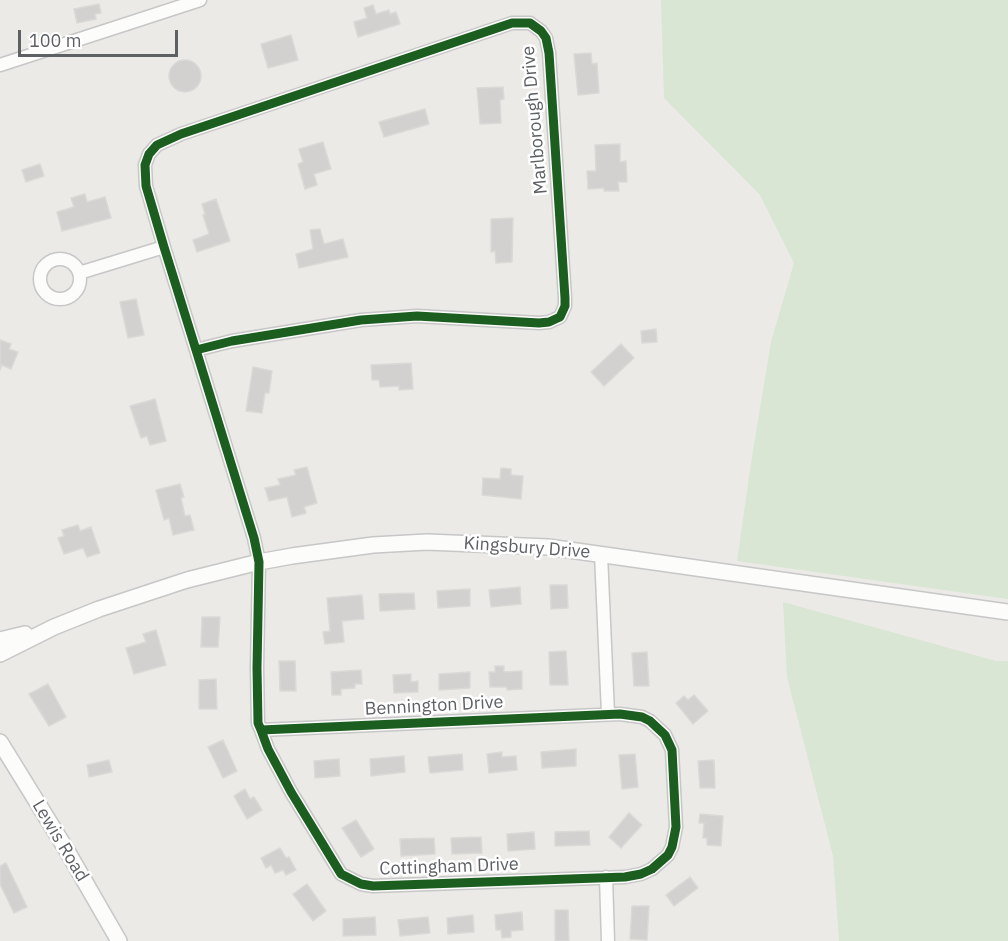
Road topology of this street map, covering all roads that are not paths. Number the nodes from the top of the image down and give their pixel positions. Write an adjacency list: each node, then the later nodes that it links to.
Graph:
1 (200, 0): 2 (street)
2 (0, 65)
3 (164, 247): 4 (street); 5 (street, Marlborough Drive); 5 (street, Marlborough Drive)
4 (79, 273)
5 (196, 350): 7 (street, Marlborough Drive)
6 (601, 554): 7 (street, Kingsbury Drive); 8 (street, Kingsbury Drive); 12 (street)
7 (259, 561): 9 (street, Kingsbury Drive); 13 (street, Cottingham Drive)
8 (1008, 612)
9 (54, 627): 10 (street, Kingsbury Drive); 11 (street, Kingsbury Drive)
10 (0, 640)
11 (0, 654)
12 (608, 714): 13 (street, Bennington Drive); 15 (street, Bennington Drive)
13 (261, 730): 15 (street, Cottingham Drive)
14 (0, 742): 16 (street, Lewis Road)
15 (606, 878): 17 (street)
16 (119, 941)
17 (608, 941)

